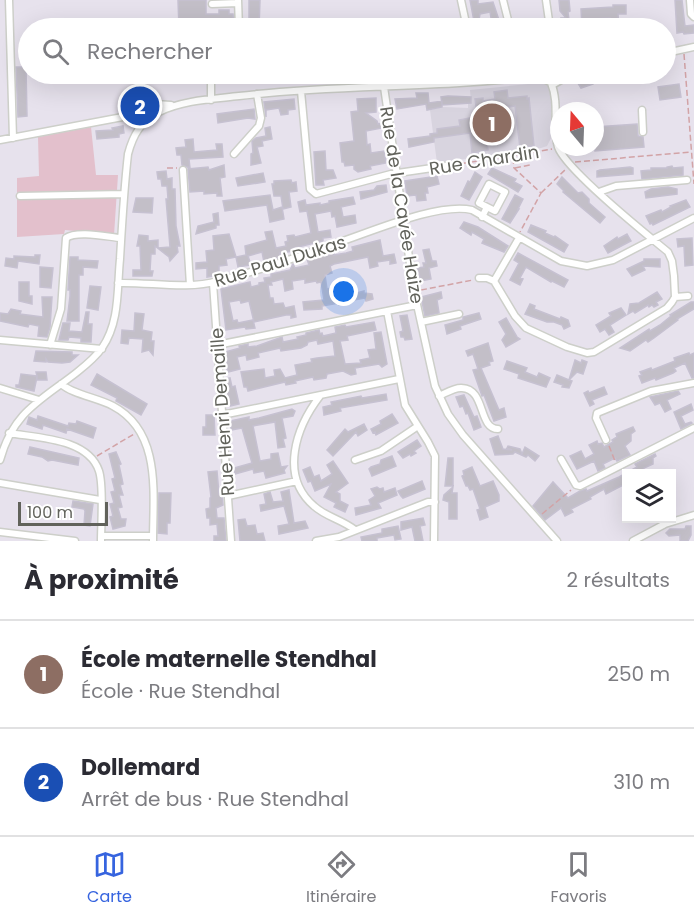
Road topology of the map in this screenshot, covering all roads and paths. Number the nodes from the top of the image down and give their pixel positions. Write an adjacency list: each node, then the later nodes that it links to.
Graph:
1 (9, 0): 31 (street)
2 (461, 0): 10 (street)
3 (503, 0): 11 (street)
4 (546, 0): 12 (street)
5 (690, 0): 8 (street)
6 (238, 2): 7 (street); 9 (street)
7 (213, 4)
8 (694, 17)
9 (239, 18)
10 (466, 18)
11 (508, 18)
12 (549, 18)
13 (694, 47): 14 (street)
14 (683, 50): 15 (street); 34 (path)
15 (676, 51)
16 (211, 84): 24 (street)
17 (442, 84): 20 (street)
18 (551, 84): 23 (street, Rue Chardin)
19 (558, 84): 23 (street, Rue Chardin)
20 (384, 87): 21 (street); 46 (street, Rue de la Cavée Haize)
21 (301, 91): 22 (street); 46 (street, Rue Chardin)
22 (257, 94): 24 (street); 37 (street)
23 (555, 98): 25 (street, Rue Chardin)
24 (211, 100): 26 (street)
25 (555, 102)
26 (175, 106): 28 (street); 29 (street)
27 (642, 110): 30 (street)
28 (133, 117): 29 (street); 31 (street)
29 (144, 123): 51 (street)
30 (643, 132)
31 (13, 138): 32 (street)
32 (0, 140)
33 (694, 141): 34 (path)
34 (690, 142): 36 (path)
35 (550, 149): 39 (path, Rue Chardin)
36 (691, 152): 41 (path); 48 (path)
37 (234, 154)
38 (564, 156): 41 (street)
39 (513, 157): 42 (path, Rue Chardin); 44 (path)
40 (530, 165): 44 (path)
41 (570, 165): 49 (street); 50 (path)
42 (446, 166): 46 (street, Rue Chardin)
43 (167, 168): 45 (path)
44 (514, 168): 50 (path)
45 (183, 170): 64 (street)
46 (396, 173): 56 (street, Rue de la Cavée Haize)
47 (687, 180): 49 (street)
48 (694, 184)
49 (599, 192): 59 (street)
50 (541, 193): 57 (path)
51 (124, 194): 52 (street); 58 (street)
52 (20, 196)
53 (487, 207): 53 (street); 54 (street)
54 (482, 217): 56 (street, Rue Paul Dukas); 57 (street, Rue Paul Dukas)
55 (694, 218): 59 (street, Rue Paul Dukas)
56 (402, 220): 63 (street, Rue Paul Dukas); 65 (street, Rue de la Cavée Haize)
57 (518, 237): 59 (street, Rue Paul Dukas); 61 (street)
58 (121, 238): 62 (street); 73 (street)
59 (652, 239): 67 (street)
60 (479, 278): 61 (street); 65 (path)
61 (494, 281): 67 (street)
62 (118, 283): 64 (street, Rue Paul Dukas); 75 (street)
63 (213, 283): 64 (street, Rue Paul Dukas); 74 (street, Rue Henri Demaille)
64 (190, 285)
65 (414, 291): 68 (street, Rue de la Cavée Haize)
66 (688, 296): 67 (street)
67 (675, 297)
68 (417, 304): 69 (street); 71 (street, Rue de la Cavée Haize)
69 (387, 310): 74 (street); 76 (street)
70 (459, 314): 71 (street, Rue de la Cavée Haize)
71 (421, 322): 81 (street, Rue de la Cavée Haize)
72 (0, 340): 73 (street)
73 (50, 345): 75 (street)
74 (217, 345): 83 (street, Rue Henri Demaille)
75 (102, 349): 78 (street)
76 (399, 379): 80 (street); 84 (street)
77 (694, 383): 89 (street)
78 (62, 384): 82 (street); 87 (street)
79 (0, 388): 82 (street)
80 (321, 395): 83 (street); 95 (street)
81 (439, 396): 86 (street); 102 (street, Rue de la Cavée Haize)
82 (39, 400): 88 (street)
83 (222, 415): 98 (street, Rue Henri Demaille)
84 (418, 426): 93 (street); 100 (street)
85 (694, 428): 94 (street)
86 (498, 429)
87 (140, 431): 90 (path); 106 (street)
88 (9, 433): 92 (street); 99 (street)
89 (606, 440): 94 (path)
90 (93, 458)
91 (561, 459): 97 (street)
92 (0, 460)
93 (355, 460)
94 (618, 467): 97 (street)
95 (297, 481): 98 (street); 103 (street)
96 (0, 483): 99 (street)
97 (576, 485): 102 (path)
98 (228, 496): 109 (street, Rue Henri Demaille)
99 (100, 500): 105 (street)
100 (435, 502): 103 (street); 111 (street)
101 (694, 515): 113 (street)
102 (537, 518): 112 (street, Rue de la Cavée Haize)
103 (355, 530): 110 (street)
104 (0, 532): 107 (street)
105 (101, 538): 106 (street)
106 (153, 538)
107 (36, 539): 108 (street)
108 (75, 541)
109 (231, 541)
110 (316, 541)
111 (434, 541)
112 (557, 541)
113 (633, 541)

